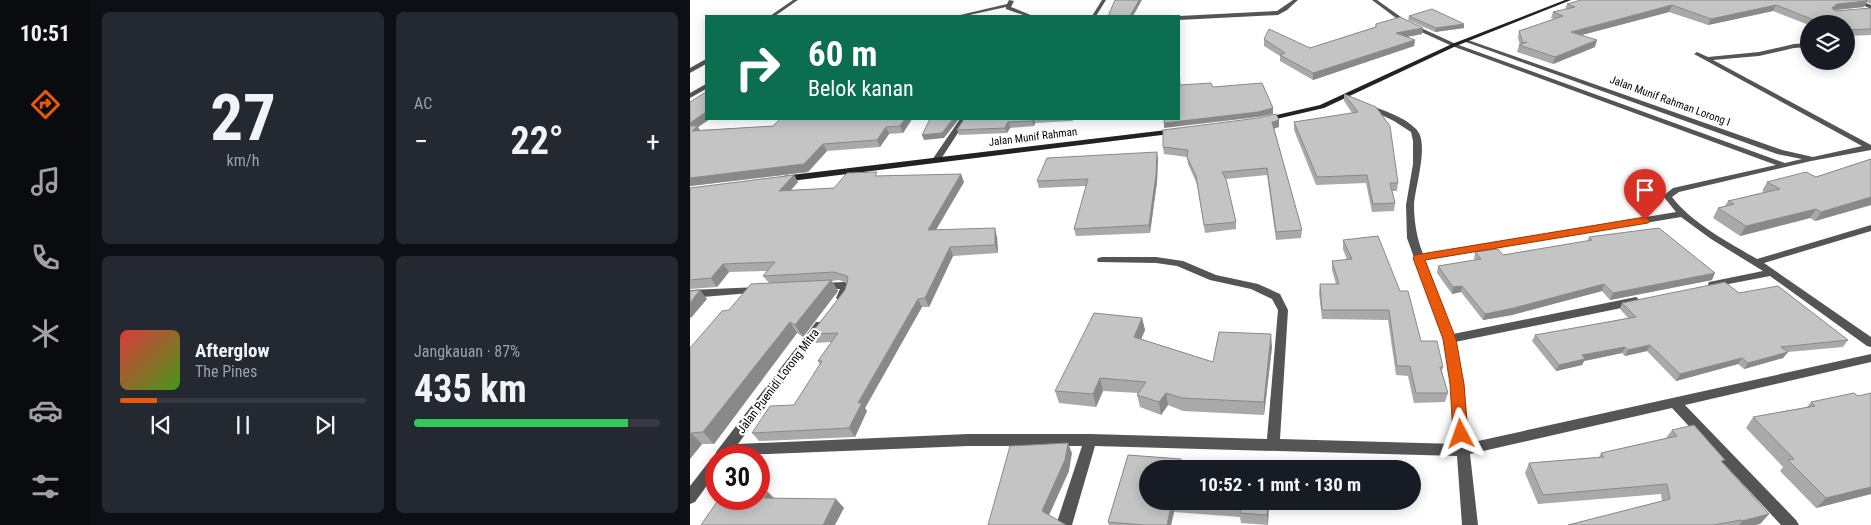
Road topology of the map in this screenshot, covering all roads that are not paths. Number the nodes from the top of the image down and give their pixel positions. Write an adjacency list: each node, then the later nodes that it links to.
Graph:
1 (796, 0): 9 (street)
2 (1104, 0): 12 (street)
3 (1296, 0): 13 (street)
4 (1374, 0): 15 (street)
5 (1569, 0): 14 (street)
6 (1855, 0): 8 (street)
7 (1010, 2): 10 (street); 11 (street)
8 (1869, 9)
9 (774, 15)
10 (963, 15)
11 (1027, 15)
12 (1095, 15)
13 (1180, 18)
14 (1466, 41): 15 (street); 30 (street, Jalan Munif Rahman Lorong I)
15 (1454, 45): 25 (street); 32 (street)
16 (1800, 45): 18 (street)
17 (1697, 54): 18 (street, Jalan Munif Rahman Lorong I)
18 (1708, 59): 29 (street, Jalan Munif Rahman Lorong I)
19 (705, 62): 20 (street)
20 (690, 71)
21 (690, 86): 22 (street)
22 (705, 86)
23 (705, 87): 24 (street)
24 (690, 96)
25 (1343, 97): 27 (street); 36 (street)
26 (962, 120): 31 (street)
27 (1258, 121)
28 (1182, 130): 31 (street, Jalan Munif Rahman)
29 (1871, 147): 30 (street, Jalan Munif Rahman Lorong I)
30 (1813, 159): 32 (street)
31 (936, 160): 33 (street, Jalan Munif Rahman)
32 (1784, 166): 34 (street)
33 (770, 181)
34 (1683, 214): 36 (street); 38 (street)
35 (1871, 228): 38 (street)
36 (1419, 258): 45 (street)
37 (1102, 260): 51 (street)
38 (1755, 263): 39 (street)
39 (1771, 272): 41 (street); 46 (street)
40 (809, 286): 50 (street, Jalan Puenidi Lorong Mitra)
41 (1703, 287)
42 (769, 289): 43 (street)
43 (690, 294)
44 (1644, 299): 45 (street)
45 (1449, 339): 52 (street)
46 (1871, 343)
47 (1871, 358): 48 (street)
48 (1675, 403): 52 (street); 58 (street)
49 (1090, 440): 51 (street); 53 (street); 56 (street)
50 (730, 445)
51 (1273, 446): 52 (street)
52 (1462, 450): 57 (street)
53 (770, 451)
54 (705, 477): 55 (street)
55 (690, 497)
56 (1064, 525)
57 (1470, 525)
58 (1791, 525)

